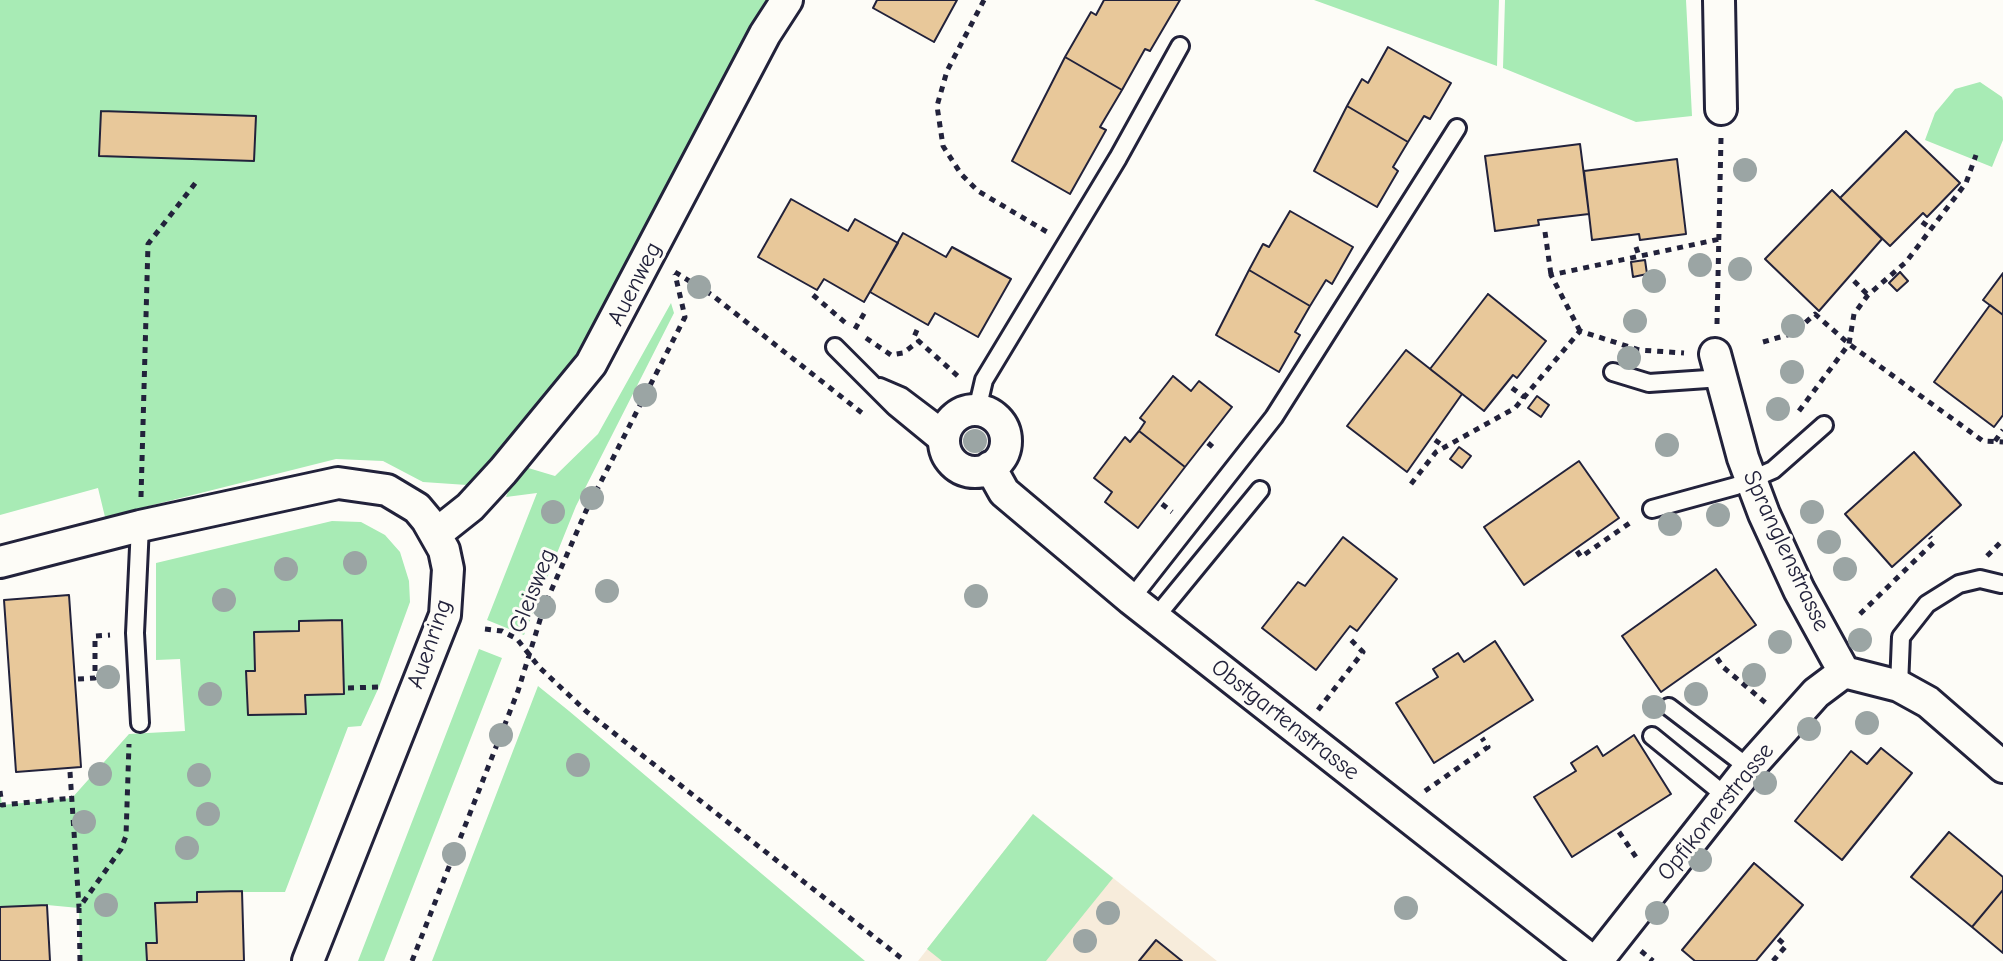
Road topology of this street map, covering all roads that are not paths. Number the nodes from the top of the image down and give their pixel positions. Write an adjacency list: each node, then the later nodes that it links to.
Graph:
1 (787, 0): 17 (street, Auenweg)
2 (1719, 0): 4 (street)
3 (1180, 46): 9 (lane)
4 (1721, 109)
5 (1457, 128): 20 (lane)
6 (835, 347): 11 (lane)
7 (1719, 366): 8 (lane); 13 (street, Spranglenstrasse)
8 (1613, 372)
9 (972, 400): 11 (street); 12 (street)
10 (1824, 425): 13 (lane)
11 (945, 439): 12 (street)
12 (990, 467): 20 (street, Obstgartenstrasse)
13 (1752, 480): 15 (lane); 22 (street, Spranglenstrasse)
14 (1260, 490): 21 (lane)
15 (1652, 509)
16 (140, 526): 17 (street, Auenring); 18 (street, Auenring); 25 (lane)
17 (436, 534): 30 (street, Auenring)
18 (0, 562)
19 (2001, 584): 23 (lane)
20 (1131, 599): 21 (street, Obstgartenstrasse)
21 (1155, 618): 31 (street, Obstgartenstrasse)
22 (1844, 672): 23 (street); 28 (street, Opfikonerstrasse)
23 (1899, 686): 27 (street)
24 (1669, 707): 28 (lane)
25 (140, 723)
26 (1652, 736): 29 (lane)
27 (2003, 767)
28 (1749, 768): 29 (street, Opfikonerstrasse)
29 (1727, 797): 31 (street, Opfikonerstrasse)
30 (308, 961)
31 (1594, 961)

